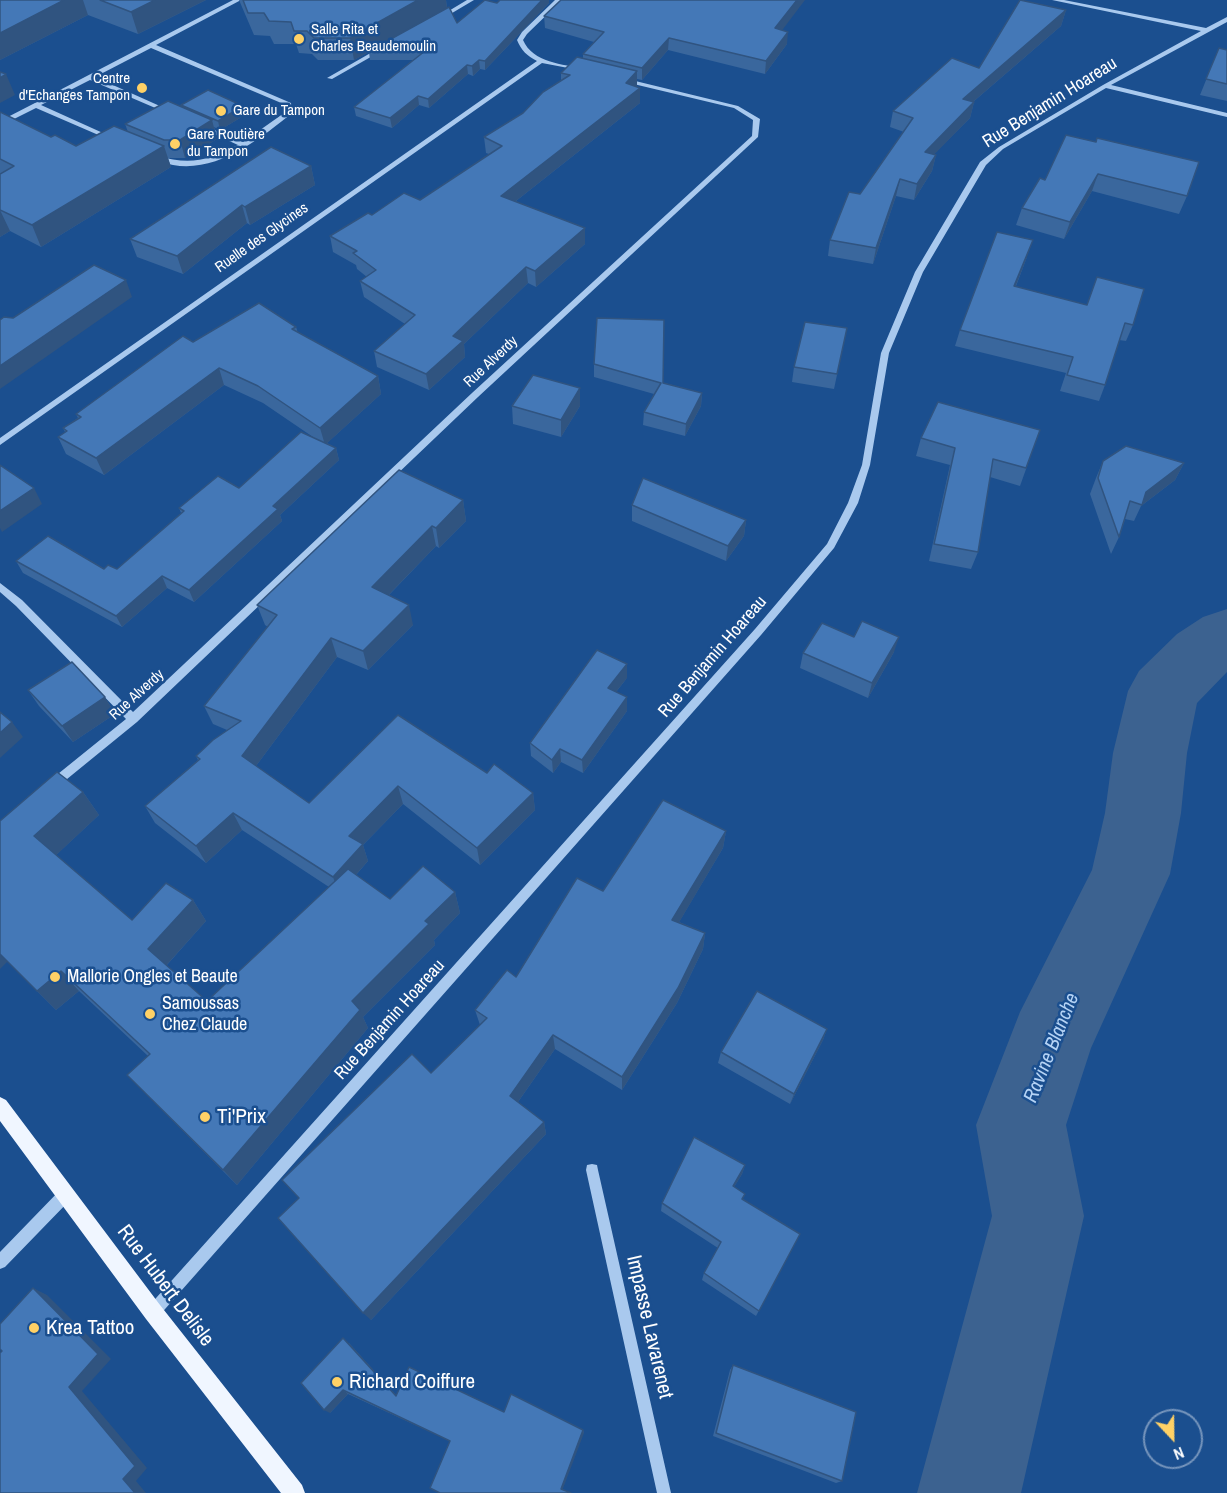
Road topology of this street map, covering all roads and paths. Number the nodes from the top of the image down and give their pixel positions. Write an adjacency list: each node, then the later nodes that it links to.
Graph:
1 (238, 0): 8 (street)
2 (471, 0): 6 (street)
3 (559, 0): 10 (street)
4 (1055, 0): 7 (street)
5 (1227, 19): 7 (street, Rue Benjamin Hoareau)
6 (428, 25)
7 (1208, 30): 15 (street, Rue Benjamin Hoareau)
8 (149, 45): 12 (street); 22 (street)
9 (388, 46): 14 (street)
10 (542, 60): 11 (street); 24 (street, Ruelle des Glycines)
11 (588, 71)
12 (89, 77): 16 (street); 18 (street)
13 (611, 77): 26 (street, Rue Alverdy)
14 (330, 78)
15 (1105, 86): 17 (street); 32 (street, Rue Benjamin Hoareau)
16 (35, 105): 19 (street); 21 (street)
17 (1227, 115)
18 (177, 116)
19 (0, 124)
20 (194, 124): 22 (street)
21 (121, 143)
22 (240, 144): 23 (street)
23 (154, 157)
24 (0, 442)
25 (0, 587): 26 (street)
26 (133, 719): 27 (street, Rue Alverdy)
27 (44, 792)
28 (0, 1106): 30 (main road, Rue Hubert Delisle)
29 (592, 1170): 34 (street, Impasse Lavarenet)
30 (66, 1194): 31 (street); 32 (main road, Rue Hubert Delisle)
31 (0, 1262)
32 (153, 1311): 33 (main road, Rue Hubert Delisle)
33 (294, 1493)
34 (664, 1493)

